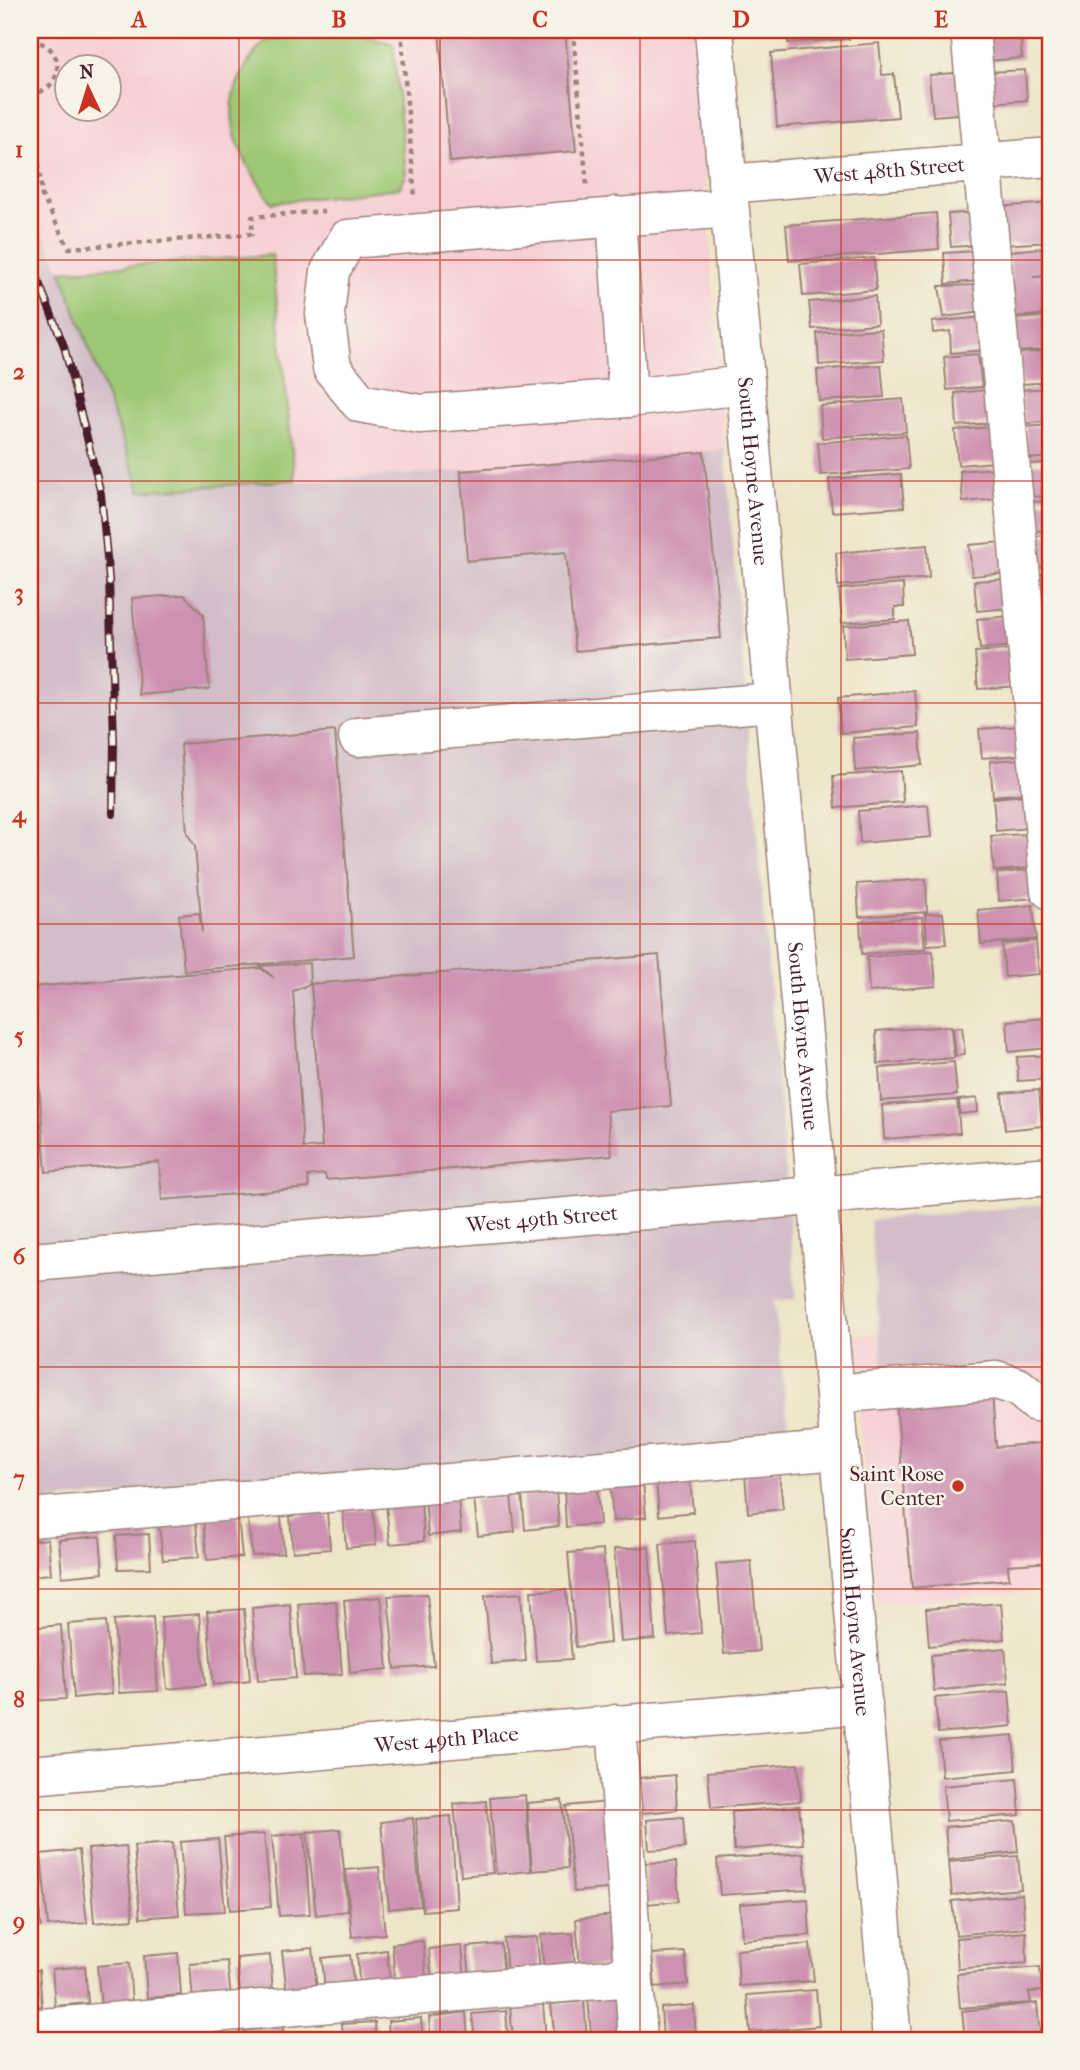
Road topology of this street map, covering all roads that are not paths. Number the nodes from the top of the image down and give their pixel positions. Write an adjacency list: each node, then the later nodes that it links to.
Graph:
1 (714, 30): 5 (street, South Hoyne Avenue)
2 (970, 30): 4 (street)
3 (1050, 157): 4 (street, West 48th Street)
4 (982, 162): 5 (street, West 48th Street); 11 (street)
5 (728, 196): 6 (street, West 48th Street); 7 (street, South Hoyne Avenue)
6 (616, 216): 8 (street); 8 (street, West 48th Street)
7 (745, 385): 8 (street); 9 (street, South Hoyne Avenue)
8 (628, 398)
9 (773, 702): 10 (street); 13 (street, South Hoyne Avenue)
10 (358, 737)
11 (1050, 890)
12 (1050, 1176): 13 (street, West 49th Street)
13 (817, 1196): 14 (street, West 49th Street); 15 (street, South Hoyne Avenue)
14 (33, 1262)
15 (835, 1394): 16 (street); 17 (street, South Hoyne Avenue)
16 (1036, 1402)
17 (840, 1450): 18 (street); 19 (street, South Hoyne Avenue)
18 (30, 1518)
19 (863, 1704): 20 (street, West 49th Place); 25 (street, South Hoyne Avenue)
20 (615, 1724): 21 (street, West 49th Place); 22 (street)
21 (30, 1775)
22 (632, 1977): 23 (street); 24 (street)
23 (30, 2029)
24 (638, 2040)
25 (892, 2040)

